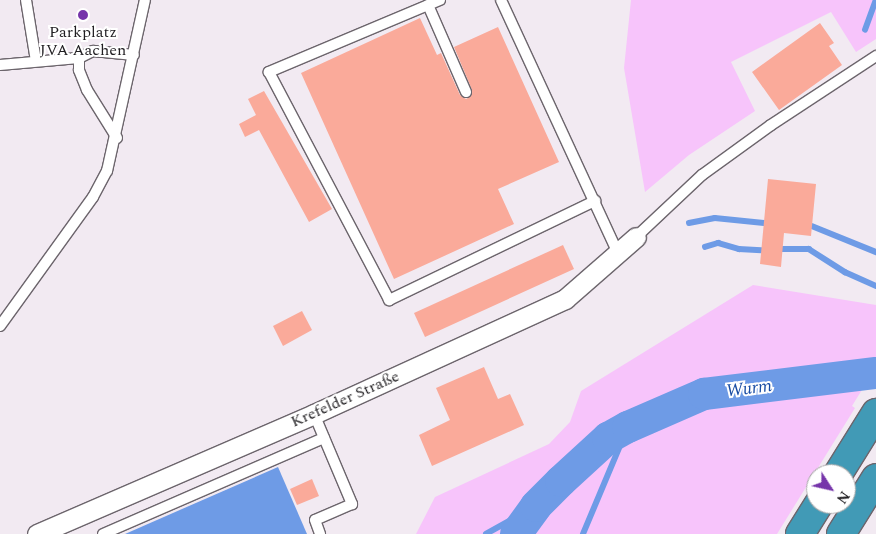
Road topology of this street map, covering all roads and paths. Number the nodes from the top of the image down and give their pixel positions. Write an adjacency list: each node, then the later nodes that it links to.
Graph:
1 (26, 0): 9 (lane)
2 (145, 0): 6 (lane)
3 (440, 0): 5 (lane)
4 (501, 0): 13 (lane)
5 (428, 5): 11 (lane); 13 (lane)
6 (134, 55): 8 (lane); 12 (lane)
7 (876, 56): 14 (lane)
8 (79, 58): 9 (lane); 12 (lane)
9 (36, 61): 10 (lane)
10 (0, 65)
11 (466, 92)
12 (117, 138): 16 (lane)
13 (595, 201): 15 (lane)
14 (636, 237): 15 (street, Krefelder Straße)
15 (618, 253): 17 (street, Krefelder Straße)
16 (0, 326)
17 (314, 414): 19 (lane); 23 (street, Krefelder Straße)
18 (874, 416): 20 (highway)
19 (324, 438): 24 (lane); 25 (lane)
20 (844, 464)
21 (876, 478): 27 (highway)
22 (813, 514): 26 (highway)
23 (36, 534)
24 (103, 534)
25 (320, 534)
26 (800, 534)
27 (841, 534)

